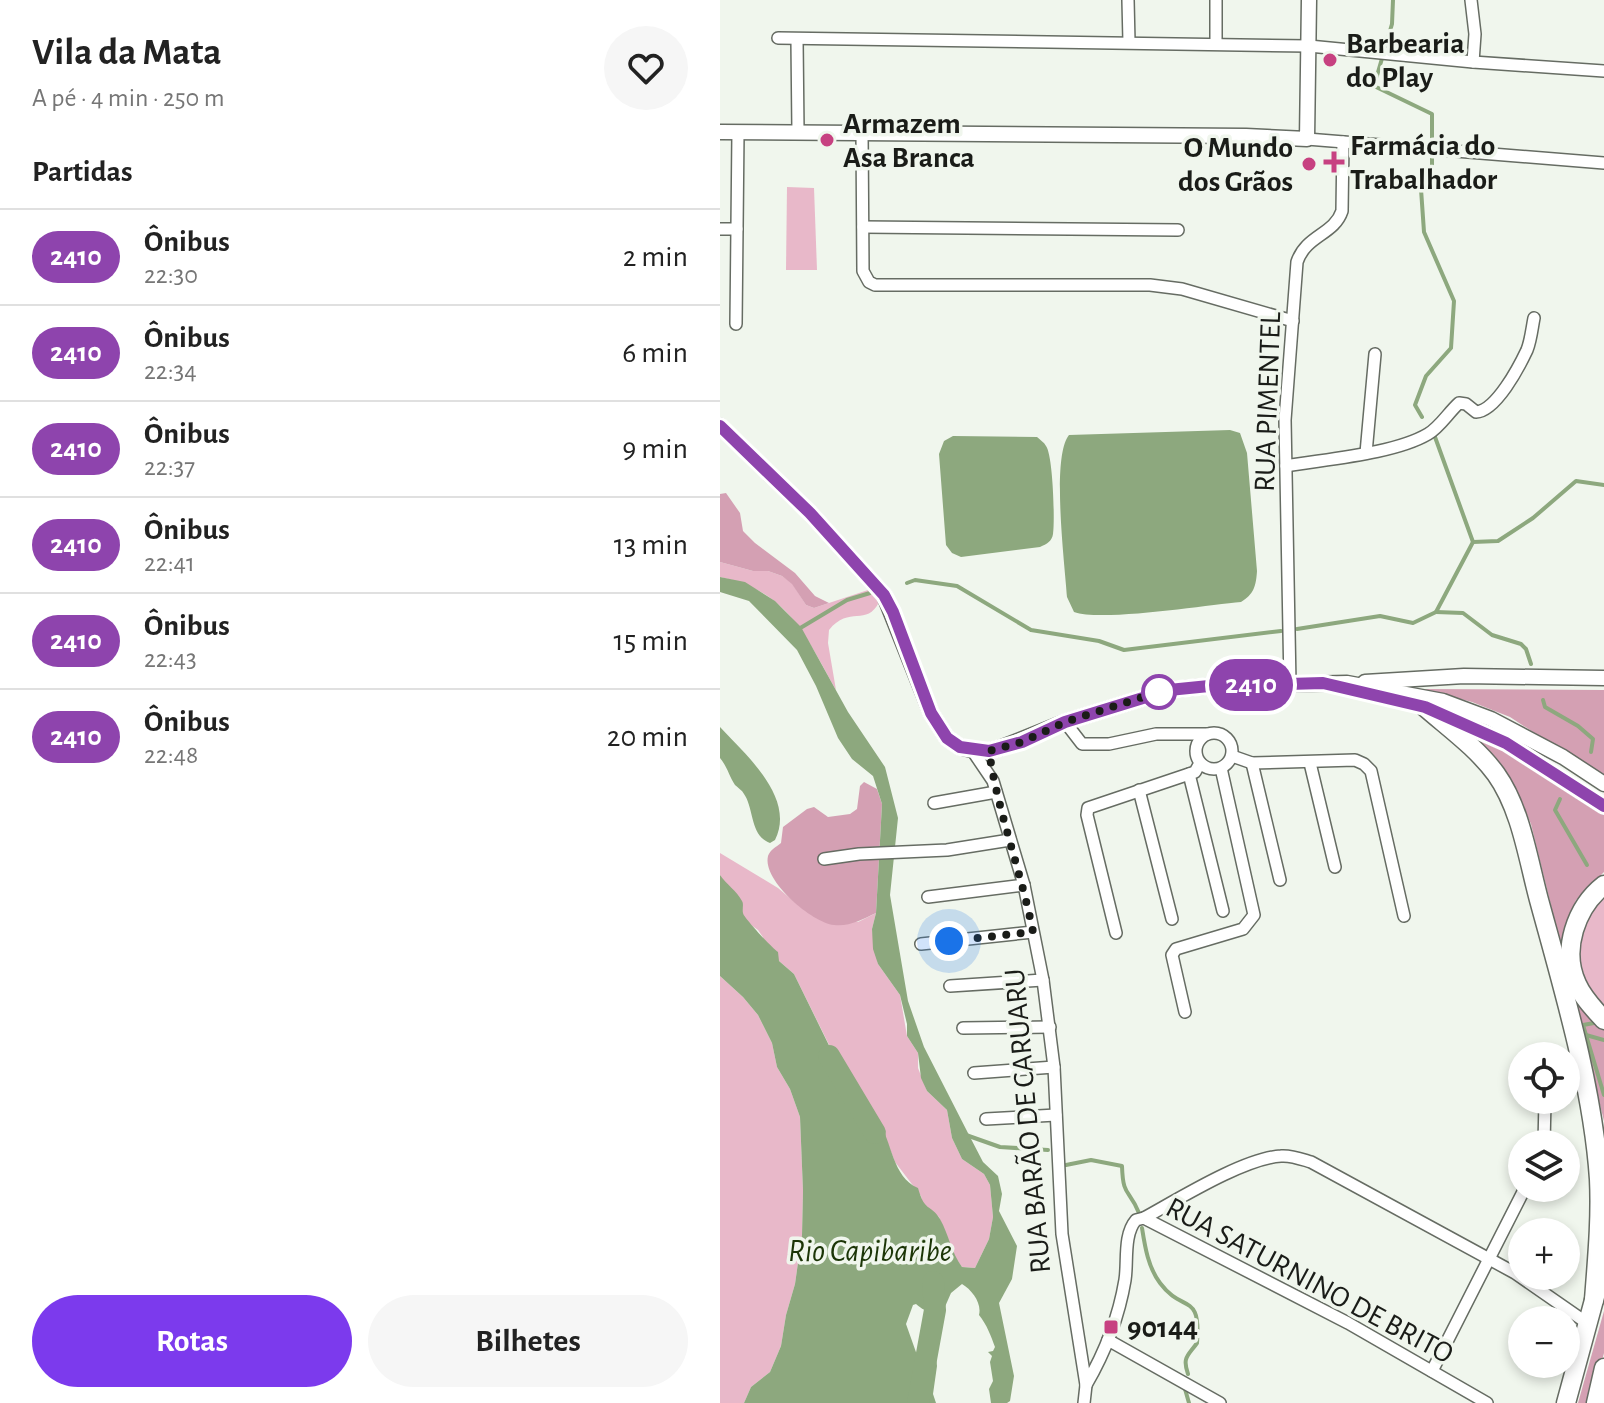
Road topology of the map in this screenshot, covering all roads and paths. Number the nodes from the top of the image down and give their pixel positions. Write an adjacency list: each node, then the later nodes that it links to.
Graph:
1 (1128, 0): 7 (street)
2 (1216, 0): 8 (street)
3 (1309, 0): 9 (street)
4 (1471, 0): 10 (street)
5 (778, 38): 6 (street)
6 (797, 40): 7 (street); 14 (street)
7 (1129, 42): 8 (street)
8 (1216, 44): 9 (street)
9 (1309, 46): 10 (street); 16 (street)
10 (1473, 62): 11 (street)
11 (1604, 71)
12 (720, 132): 13 (street)
13 (738, 132): 14 (street); 21 (street)
14 (798, 132): 15 (street)
15 (862, 133): 16 (street); 19 (street)
16 (1307, 139): 17 (street)
17 (1343, 142): 18 (street); 24 (street, RUA PIMENTEL)
18 (1604, 163)
19 (863, 227): 22 (street); 24 (street)
20 (720, 229): 21 (street)
21 (737, 229): 25 (street)
22 (1178, 230)
23 (1534, 318): 28 (street)
24 (1293, 321): 29 (street, RUA PIMENTEL)
25 (736, 324)
26 (1375, 354): 28 (street)
27 (720, 426): 39 (street)
28 (1366, 453): 29 (street)
29 (1286, 466): 33 (street, RUA PIMENTEL)
30 (1604, 678): 32 (street)
31 (1323, 683): 32 (street); 33 (street); 34 (street)
32 (1347, 683): 47 (street)
33 (1290, 684): 35 (street)
34 (1425, 707): 51 (street); 79 (highway)
35 (1065, 722): 37 (street); 40 (street)
36 (1207, 734): 37 (street); 38 (street); 41 (street)
37 (1176, 735): 38 (street)
38 (1196, 747): 42 (street)
39 (972, 750): 40 (street); 48 (street, RUA BARÃO DE CARUARU)
40 (989, 751): 48 (street)
41 (1232, 756): 43 (street); 45 (street)
42 (1200, 763): 45 (street); 46 (street)
43 (1252, 763): 44 (street); 55 (street)
44 (1310, 763): 54 (street); 60 (street)
45 (1221, 768): 67 (street)
46 (1189, 774): 49 (street); 59 (street)
47 (1604, 784)
48 (994, 786): 50 (street); 52 (street, RUA BARÃO DE CARUARU)
49 (1139, 790): 61 (street); 63 (street)
50 (934, 803)
51 (1604, 806)
52 (1010, 840): 53 (street); 56 (street, RUA BARÃO DE CARUARU)
53 (824, 859)
54 (1335, 867)
55 (1280, 880)
56 (1024, 885): 58 (street); 62 (street, RUA BARÃO DE CARUARU)
57 (1604, 885): 68 (highway)
58 (928, 897)
59 (1223, 911)
60 (1404, 916)
61 (1172, 919)
62 (1033, 932): 64 (street); 65 (street, RUA BARÃO DE CARUARU)
63 (1116, 933)
64 (921, 944)
65 (1043, 980): 66 (street); 69 (street, RUA BARÃO DE CARUARU)
66 (950, 986)
67 (1185, 1012)
68 (1604, 1020)
69 (1050, 1027): 70 (street); 71 (street, RUA BARÃO DE CARUARU)
70 (963, 1028)
71 (1054, 1067): 72 (street); 73 (street, RUA BARÃO DE CARUARU)
72 (974, 1073)
73 (1056, 1115): 74 (street); 84 (street, RUA BARÃO DE CARUARU)
74 (986, 1119)
75 (1518, 1202): 77 (street)
76 (1144, 1218): 77 (street); 81 (street, RUA SATURNINO DE BRITO); 82 (street, RUA SATURNINO DE BRITO)
77 (1489, 1259): 80 (street); 82 (street)
78 (1604, 1267): 79 (highway)
79 (1594, 1300): 80 (highway)
80 (1587, 1323): 87 (highway)
81 (1108, 1340): 84 (street, RUA SATURNINO DE BRITO); 85 (street)
82 (1432, 1371): 86 (street, RUA SATURNINO DE BRITO)
83 (1603, 1373): 88 (highway)
84 (1086, 1396)
85 (1220, 1403)
86 (1487, 1403)
87 (1566, 1403)
88 (1596, 1403)

